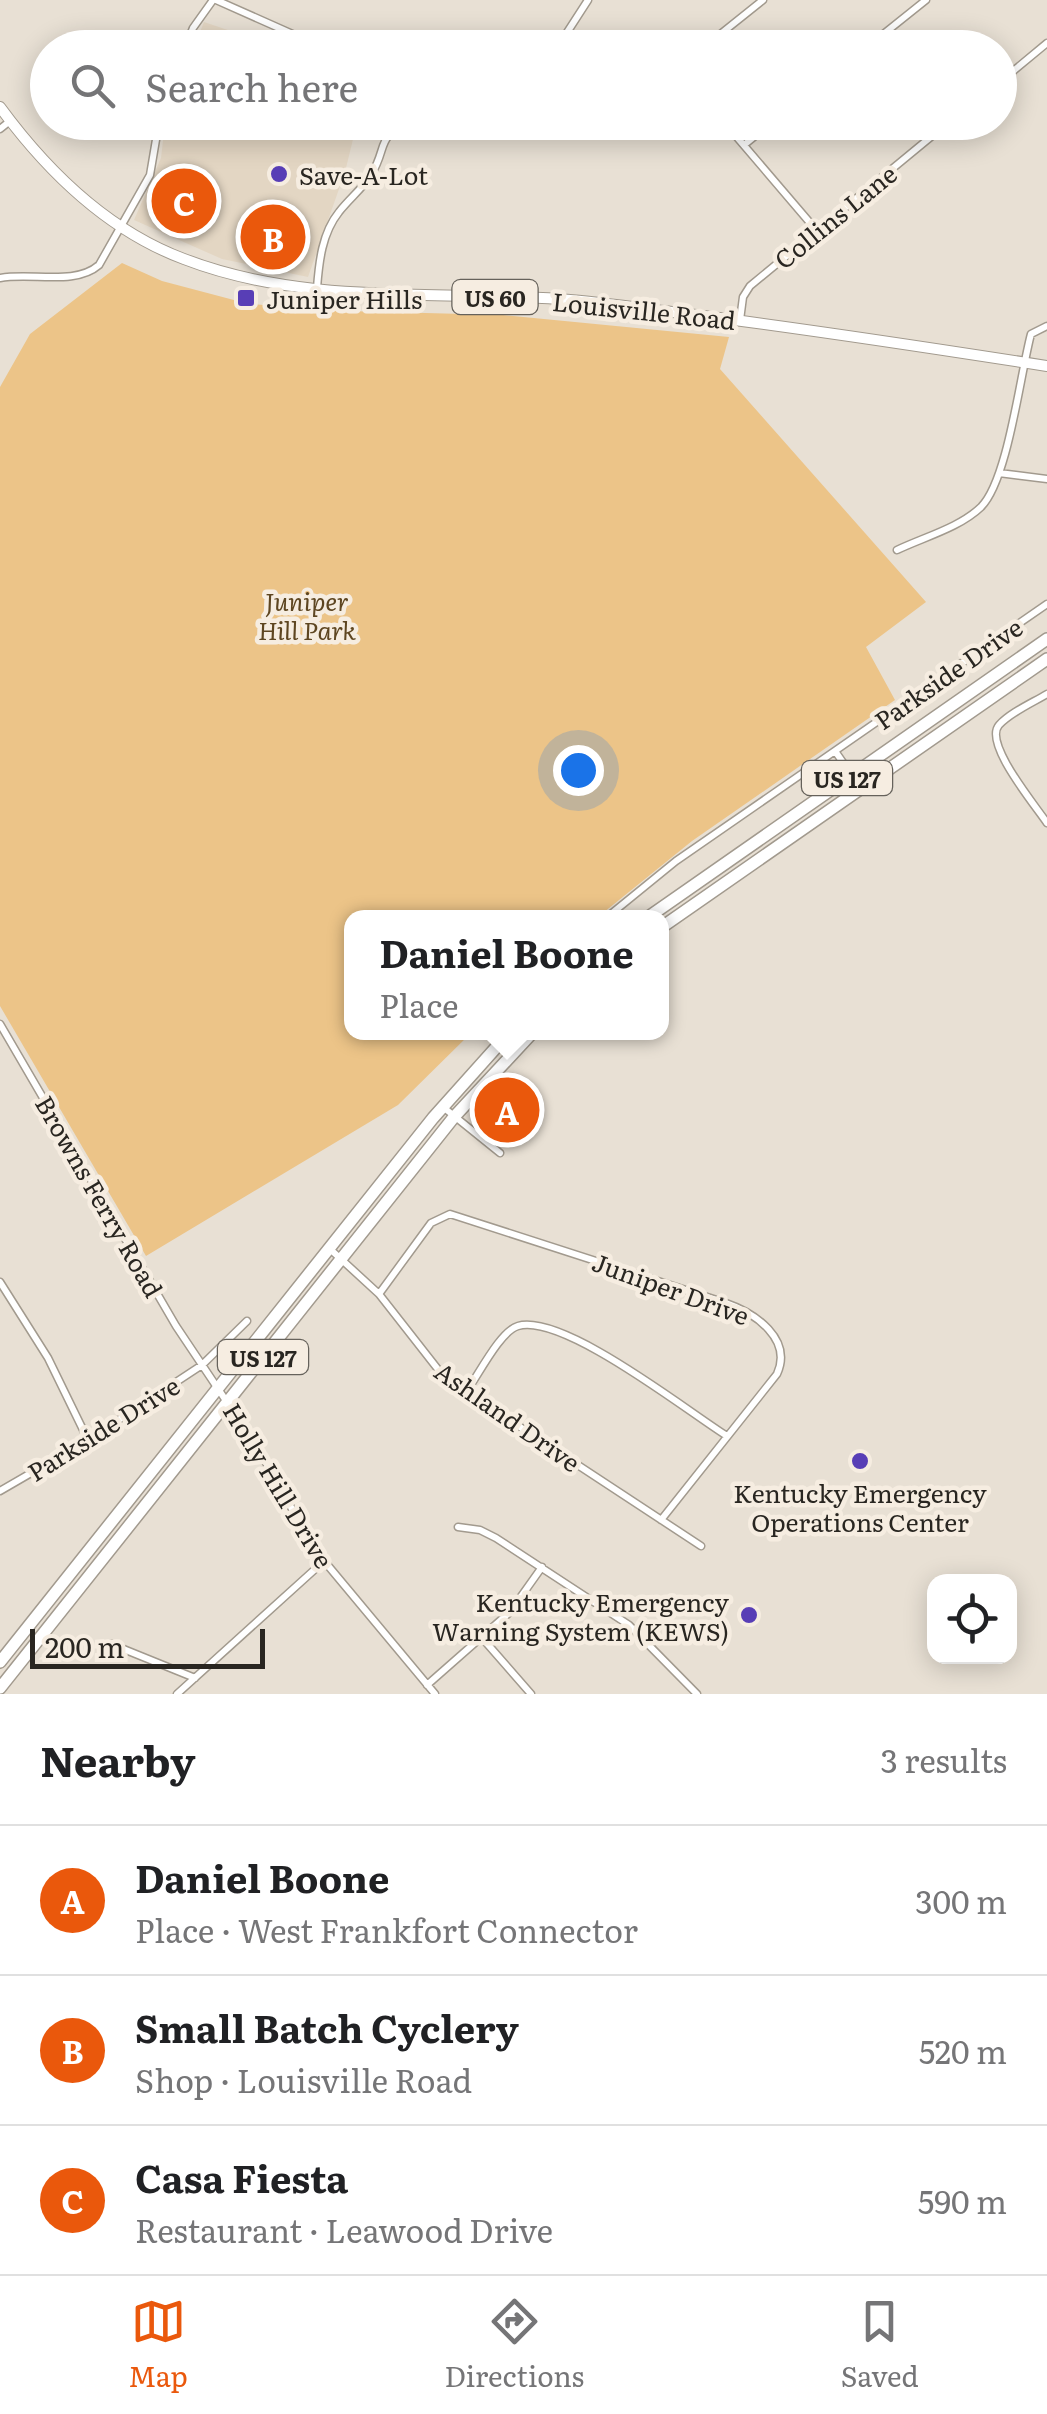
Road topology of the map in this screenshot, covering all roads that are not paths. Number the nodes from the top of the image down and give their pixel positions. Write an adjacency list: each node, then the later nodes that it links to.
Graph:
1 (215, 0): 5 (street); 6 (street)
2 (588, 0): 7 (street)
3 (763, 0): 8 (street)
4 (926, 0): 9 (street)
5 (196, 30)
6 (283, 30)
7 (569, 30)
8 (726, 30)
9 (888, 30)
10 (1047, 43): 11 (street)
11 (1017, 68)
12 (0, 107): 13 (main road, Louisville Road / US 60)
13 (5, 125): 20 (main road, Louisville Road / US 60)
14 (157, 140): 20 (street)
15 (385, 140): 23 (street)
16 (740, 140): 19 (street)
17 (750, 140): 19 (street)
18 (927, 140): 21 (street, Collins Lane)
19 (744, 145): 21 (street)
20 (123, 228): 22 (street); 23 (main road, Louisville Road / US 60)
21 (817, 230): 24 (street, Collins Lane)
22 (0, 278)
23 (317, 290): 24 (main road, Louisville Road / US 60)
24 (740, 320): 26 (main road, Louisville Road / US 60)
25 (1047, 326): 26 (street)
26 (1023, 362): 27 (main road, Louisville Road / US 60); 28 (street)
27 (1047, 366)
28 (999, 473): 29 (street); 30 (street)
29 (1047, 480)
30 (897, 550)
31 (1047, 604): 35 (street, Parkside Drive)
32 (1047, 639): 36 (highway, US 127)
33 (1047, 659): 37 (highway, US 127)
34 (1047, 694): 38 (street)
35 (834, 751): 36 (street); 39 (street, Parkside Drive)
36 (852, 775): 37 (street); 40 (highway, US 127)
37 (861, 788): 41 (highway, US 127)
38 (1047, 823)
39 (616, 910)
40 (659, 910)
41 (669, 922)
42 (0, 1024): 53 (street, Browns Ferry Road)
43 (503, 1040): 45 (highway, US 127)
44 (526, 1040): 46 (highway, US 127)
45 (442, 1106): 46 (street); 48 (highway, US 127)
46 (454, 1118): 47 (street); 49 (highway, US 127)
47 (500, 1153)
48 (329, 1248): 49 (street, Ashland Drive); 54 (highway, US 127)
49 (342, 1258): 51 (street, Ashland Drive); 56 (highway, US 127)
50 (0, 1282): 58 (street)
51 (379, 1294): 55 (street, Ashland Drive); 57 (street, Juniper Drive)
52 (246, 1321): 53 (street, Parkside Drive)
53 (202, 1365): 54 (street, Holly Hill Drive); 58 (street, Parkside Drive)
54 (218, 1387): 56 (street, Holly Hill Drive); 67 (highway, US 127)
55 (466, 1392): 57 (street); 60 (street, Ashland Drive)
56 (228, 1401): 63 (street, Holly Hill Drive); 70 (highway, US 127)
57 (727, 1436): 60 (street, Juniper Drive)
58 (88, 1440): 59 (street, Parkside Drive)
59 (0, 1491)
60 (661, 1520): 62 (street, Ashland Drive)
61 (458, 1527): 64 (street)
62 (701, 1546)
63 (324, 1562): 68 (street); 69 (street, Holly Hill Drive)
64 (542, 1568): 65 (street); 74 (street)
65 (482, 1638): 69 (street); 73 (street)
66 (110, 1644): 68 (street)
67 (0, 1662)
68 (194, 1678): 71 (street)
69 (427, 1685): 72 (street, Holly Hill Drive)
70 (0, 1688)
71 (177, 1694)
72 (434, 1694)
73 (530, 1694)
74 (697, 1694)

